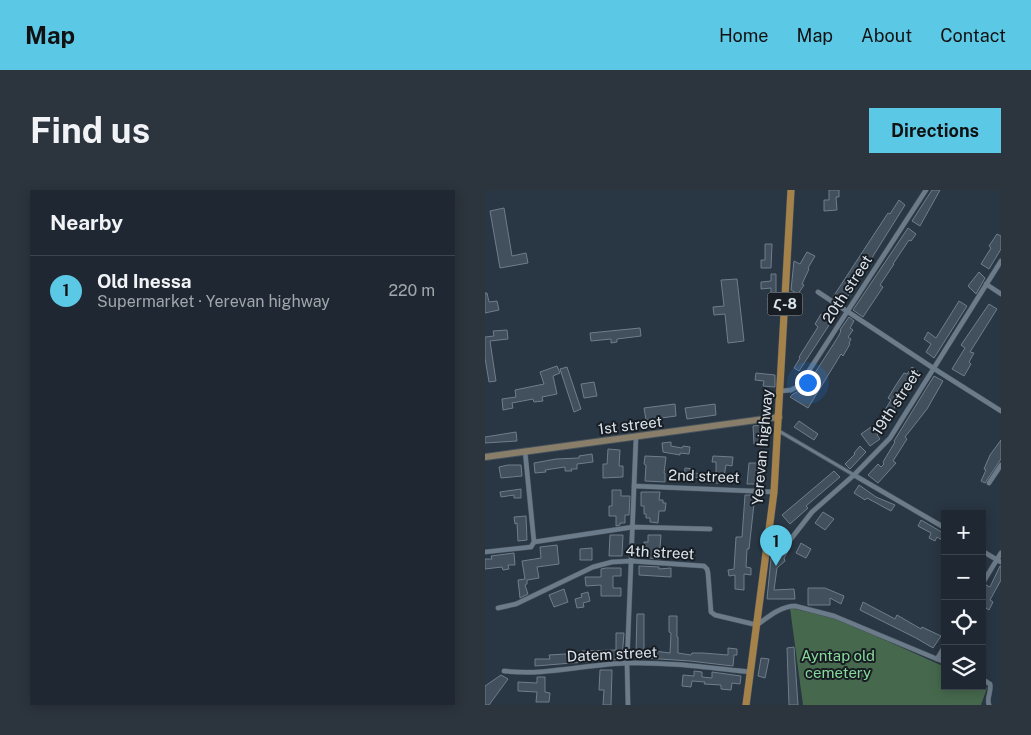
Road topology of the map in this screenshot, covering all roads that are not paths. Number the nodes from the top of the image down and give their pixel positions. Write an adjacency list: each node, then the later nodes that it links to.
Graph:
1 (791, 190): 9 (main road, Yerevan highway / Հ-8)
2 (926, 190): 7 (street, 20th street)
3 (1001, 261): 4 (street, 19th street)
4 (985, 284): 6 (street); 8 (street, 19th street)
5 (818, 292): 7 (street)
6 (1001, 294)
7 (848, 312): 8 (street); 9 (street, 20th street)
8 (933, 368): 10 (street); 17 (street, 19th street)
9 (781, 391): 11 (main road, Yerevan highway / Հ-8)
10 (1001, 411)
11 (779, 417): 12 (main road, Yerevan highway / Հ-8); 13 (main road, 1st street)
12 (778, 430): 17 (street); 20 (main road, Yerevan highway / Հ-8)
13 (636, 437): 14 (main road, 1st street); 19 (street)
14 (525, 451): 15 (main road, 1st street); 24 (street)
15 (485, 457)
16 (1001, 465): 18 (street)
17 (854, 475): 21 (street); 26 (street, 19th street)
18 (989, 483)
19 (634, 486): 20 (street, 2nd street); 22 (street)
20 (774, 492): 26 (main road, Yerevan highway / Հ-8)
21 (941, 526)
22 (633, 527): 23 (street); 24 (street); 30 (street)
23 (710, 529)
24 (534, 542): 25 (street)
25 (485, 552)
26 (766, 552): 33 (main road, Yerevan highway / Հ-8)
27 (986, 552): 29 (street)
28 (1001, 553): 29 (street)
29 (999, 560): 31 (street)
30 (631, 561): 32 (street, 4th street); 33 (street, 4th street); 37 (street)
31 (986, 578)
32 (498, 608)
33 (757, 625): 35 (street); 39 (main road, Yerevan highway / Հ-8)
34 (941, 652): 35 (street)
35 (937, 659): 36 (street)
36 (941, 660)
37 (627, 663): 38 (street, Datem street); 39 (street, Datem street); 41 (street)
38 (504, 671)
39 (751, 672): 42 (main road, Yerevan highway / Հ-8)
40 (986, 682): 43 (street)
41 (628, 705)
42 (746, 705)
43 (989, 705)

